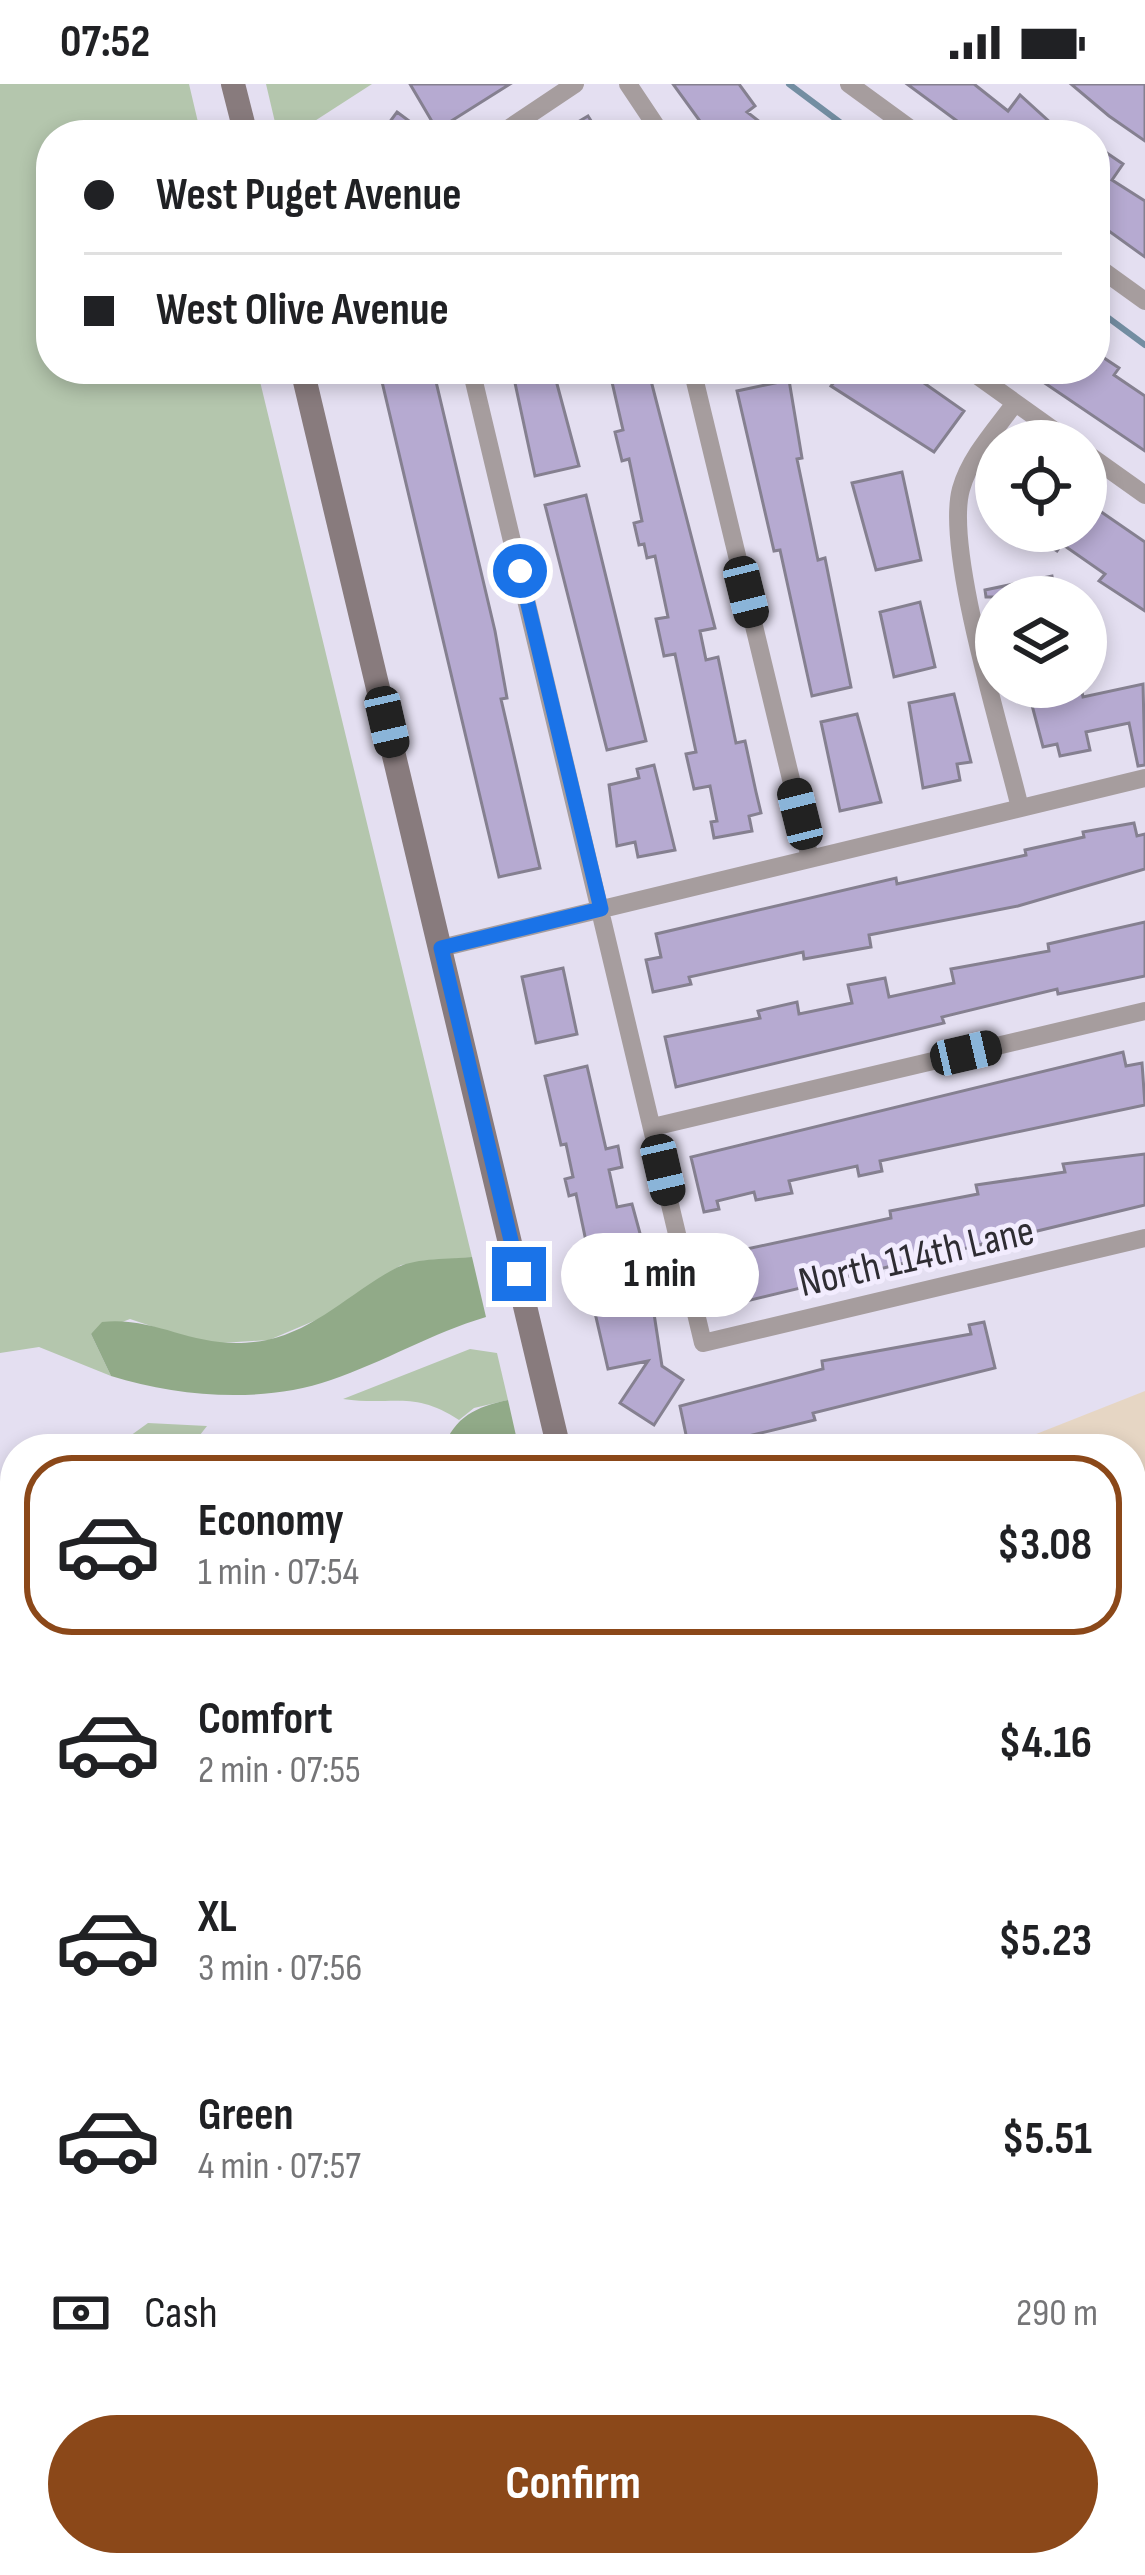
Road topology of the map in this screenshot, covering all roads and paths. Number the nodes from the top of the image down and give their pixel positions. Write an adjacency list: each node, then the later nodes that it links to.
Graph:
1 (233, 84): 5 (main road)
2 (575, 84): 6 (street)
3 (628, 84): 7 (street)
4 (849, 84): 8 (street)
5 (241, 120)
6 (521, 120)
7 (652, 120)
8 (898, 120)
9 (1110, 276): 10 (street)
10 (1145, 301)
11 (306, 384): 23 (main road)
12 (475, 384): 22 (street)
13 (696, 384): 21 (street)
14 (989, 384): 15 (street)
15 (1015, 403): 16 (street); 20 (street)
16 (1039, 420)
17 (1107, 468): 18 (street)
18 (1145, 495)
19 (1145, 778): 20 (street)
20 (1020, 808): 21 (street)
21 (811, 859): 22 (street)
22 (601, 909): 23 (street); 25 (street)
23 (441, 948): 27 (main road)
24 (1145, 1011): 25 (street)
25 (653, 1127): 26 (street, North 114th Lane)
26 (1145, 1238)
27 (555, 1434)

